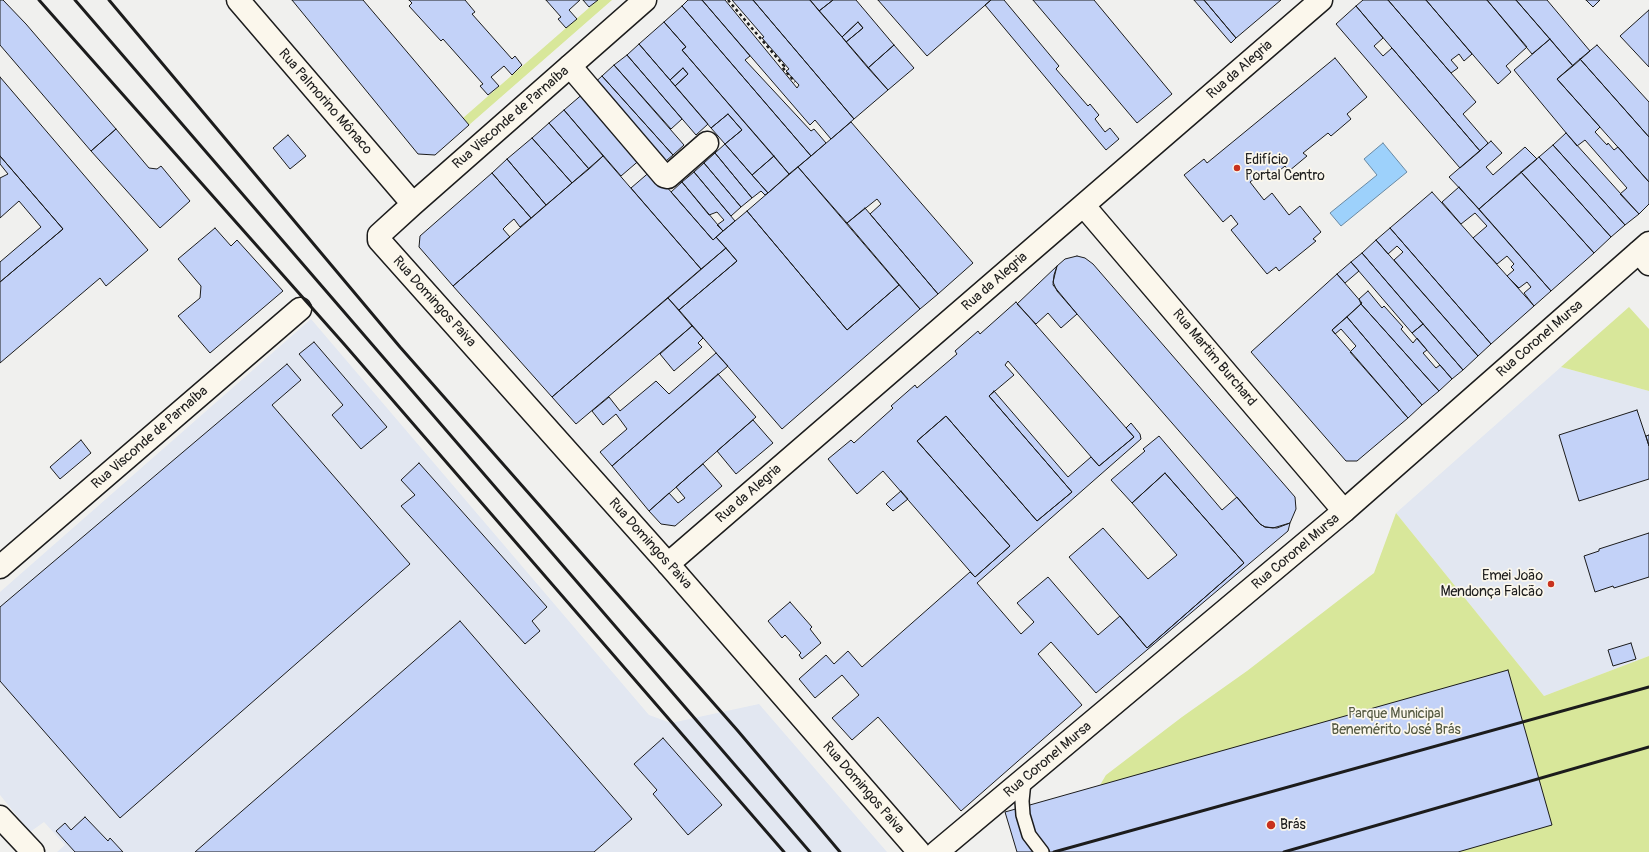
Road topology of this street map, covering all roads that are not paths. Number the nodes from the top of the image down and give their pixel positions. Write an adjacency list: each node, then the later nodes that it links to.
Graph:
1 (238, 0): 6 (street, Rua Palmorino Mônaco)
2 (645, 0): 4 (street, Rua Visconde de Parnaíba)
3 (1321, 0): 7 (street, Rua da Alegria)
4 (570, 66): 5 (street); 6 (street, Rua Visconde de Parnaíba)
5 (708, 143)
6 (413, 204): 8 (street, Rua Visconde de Parnaíba)
7 (1084, 206): 11 (street, Rua Martim Burchard); 12 (street, Rua da Alegria)
8 (379, 237): 12 (street, Rua Domingos Paiva)
9 (1646, 253): 11 (street, Rua Coronel Mursa)
10 (300, 309): 13 (street, Rua Visconde de Parnaíba)
11 (1344, 511): 14 (street, Rua Coronel Mursa)
12 (668, 564): 17 (street, Rua Domingos Paiva)
13 (0, 567)
14 (1024, 781): 18 (street, Rua Coronel Mursa); 19 (lane)
15 (0, 817): 16 (street)
16 (34, 852)
17 (919, 852)
18 (937, 852)
19 (1042, 852)

